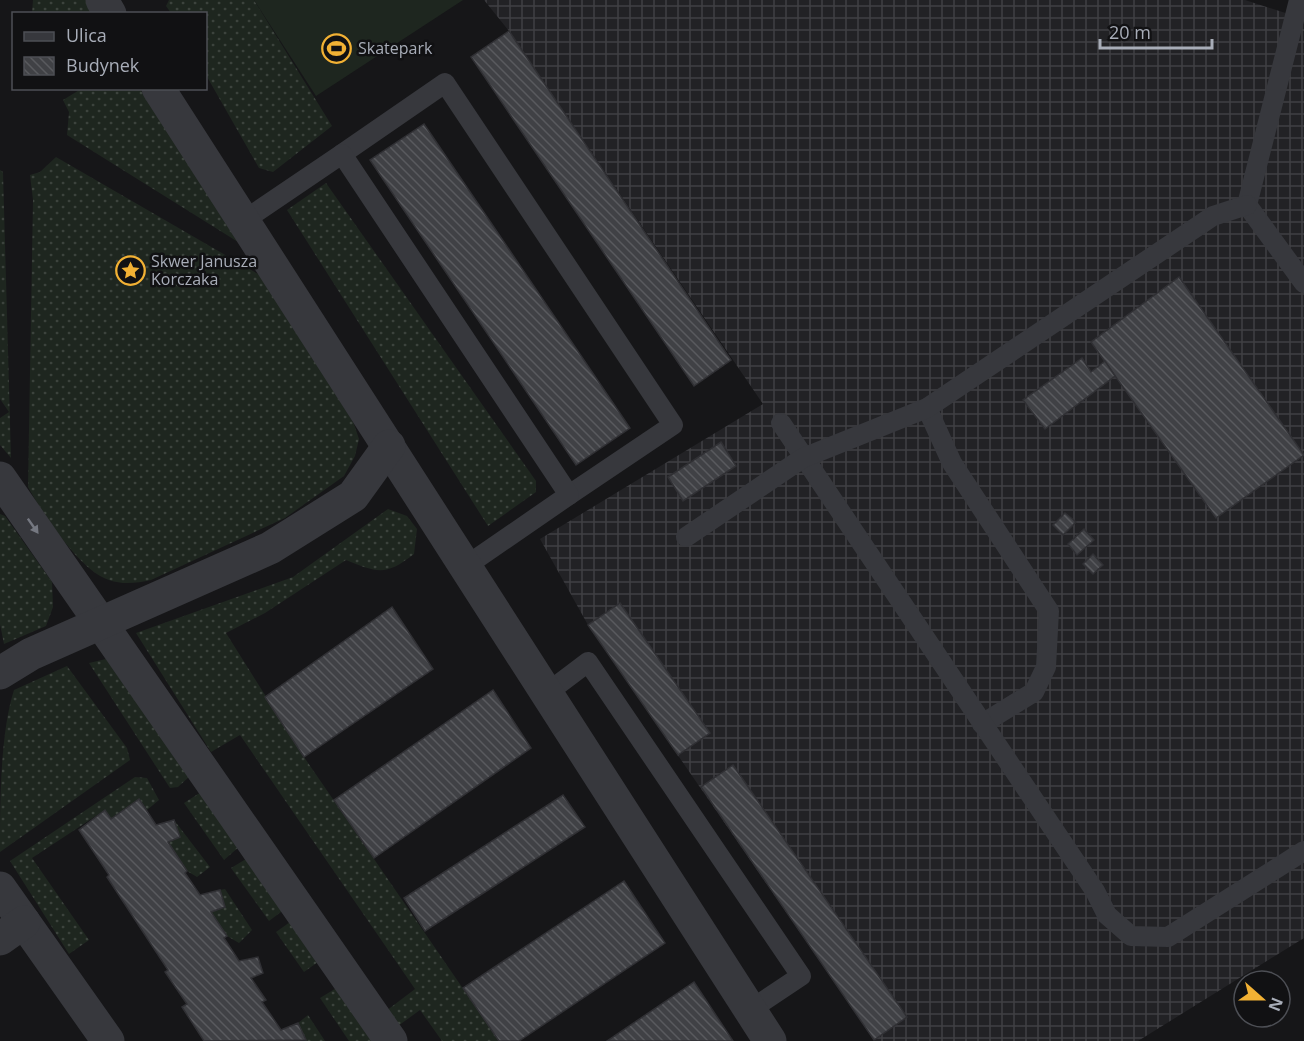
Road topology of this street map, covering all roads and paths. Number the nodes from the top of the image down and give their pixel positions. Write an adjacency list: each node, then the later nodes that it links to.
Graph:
1 (1299, 0): 4 (lane)
2 (159, 90): 5 (street)
3 (342, 154): 5 (lane); 12 (lane); 12 (lane)
4 (1247, 205): 6 (lane); 7 (lane)
5 (243, 221): 9 (street)
6 (1304, 284)
7 (927, 408): 10 (lane); 18 (lane)
8 (781, 423): 10 (lane)
9 (389, 446): 14 (street); 15 (street)
10 (803, 458): 13 (lane); 18 (lane)
11 (0, 478): 15 (street, one-way to 15)
12 (569, 495): 14 (lane)
13 (686, 537)
14 (466, 566): 17 (street)
15 (101, 623): 16 (street); 24 (street)
16 (0, 673)
17 (547, 693): 22 (street); 22 (lane)
18 (982, 724): 19 (lane)
19 (1304, 851)
20 (0, 888): 21 (street)
21 (12, 931): 23 (street)
22 (750, 1010): 25 (street)
23 (108, 1041)
24 (391, 1041)
25 (770, 1041)

